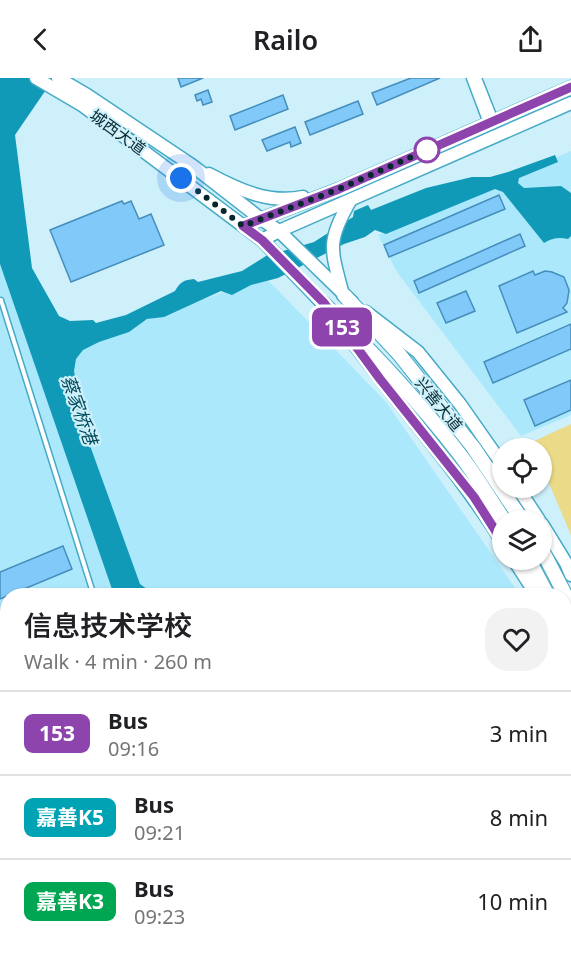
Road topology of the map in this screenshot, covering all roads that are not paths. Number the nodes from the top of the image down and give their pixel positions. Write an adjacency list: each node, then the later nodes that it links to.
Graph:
1 (36, 78): 6 (main road, 城西大道)
2 (58, 78): 6 (main road, 城西大道)
3 (471, 78): 8 (street)
4 (477, 78): 8 (street)
5 (571, 87): 8 (main road)
6 (85, 100): 9 (main road, 城西大道); 13 (main road, 城西大道)
7 (571, 104): 11 (main road)
8 (491, 122): 10 (main road)
9 (193, 166): 10 (main road); 12 (main road, 城西大道)
10 (339, 189): 12 (main road)
11 (350, 201): 14 (main road); 16 (main road)
12 (261, 219): 13 (main road); 14 (main road, 城西大道)
13 (243, 226): 15 (main road, 城西大道)
14 (279, 231): 15 (main road); 16 (main road, 城西大道)
15 (262, 240): 18 (main road, 城西大道)
16 (344, 296): 19 (main road, 城西大道); 21 (highway, 兴善大道)
17 (1, 300): 28 (lane)
18 (324, 303): 20 (highway, 兴善大道); 22 (main road, 城西大道)
19 (492, 450)
20 (497, 510)
21 (515, 510)
22 (492, 525)
23 (552, 541): 27 (main road)
24 (552, 569): 31 (highway)
25 (520, 570): 29 (main road)
26 (535, 570): 30 (highway)
27 (571, 575)
28 (91, 588)
29 (532, 588)
30 (545, 588)
31 (562, 588)

